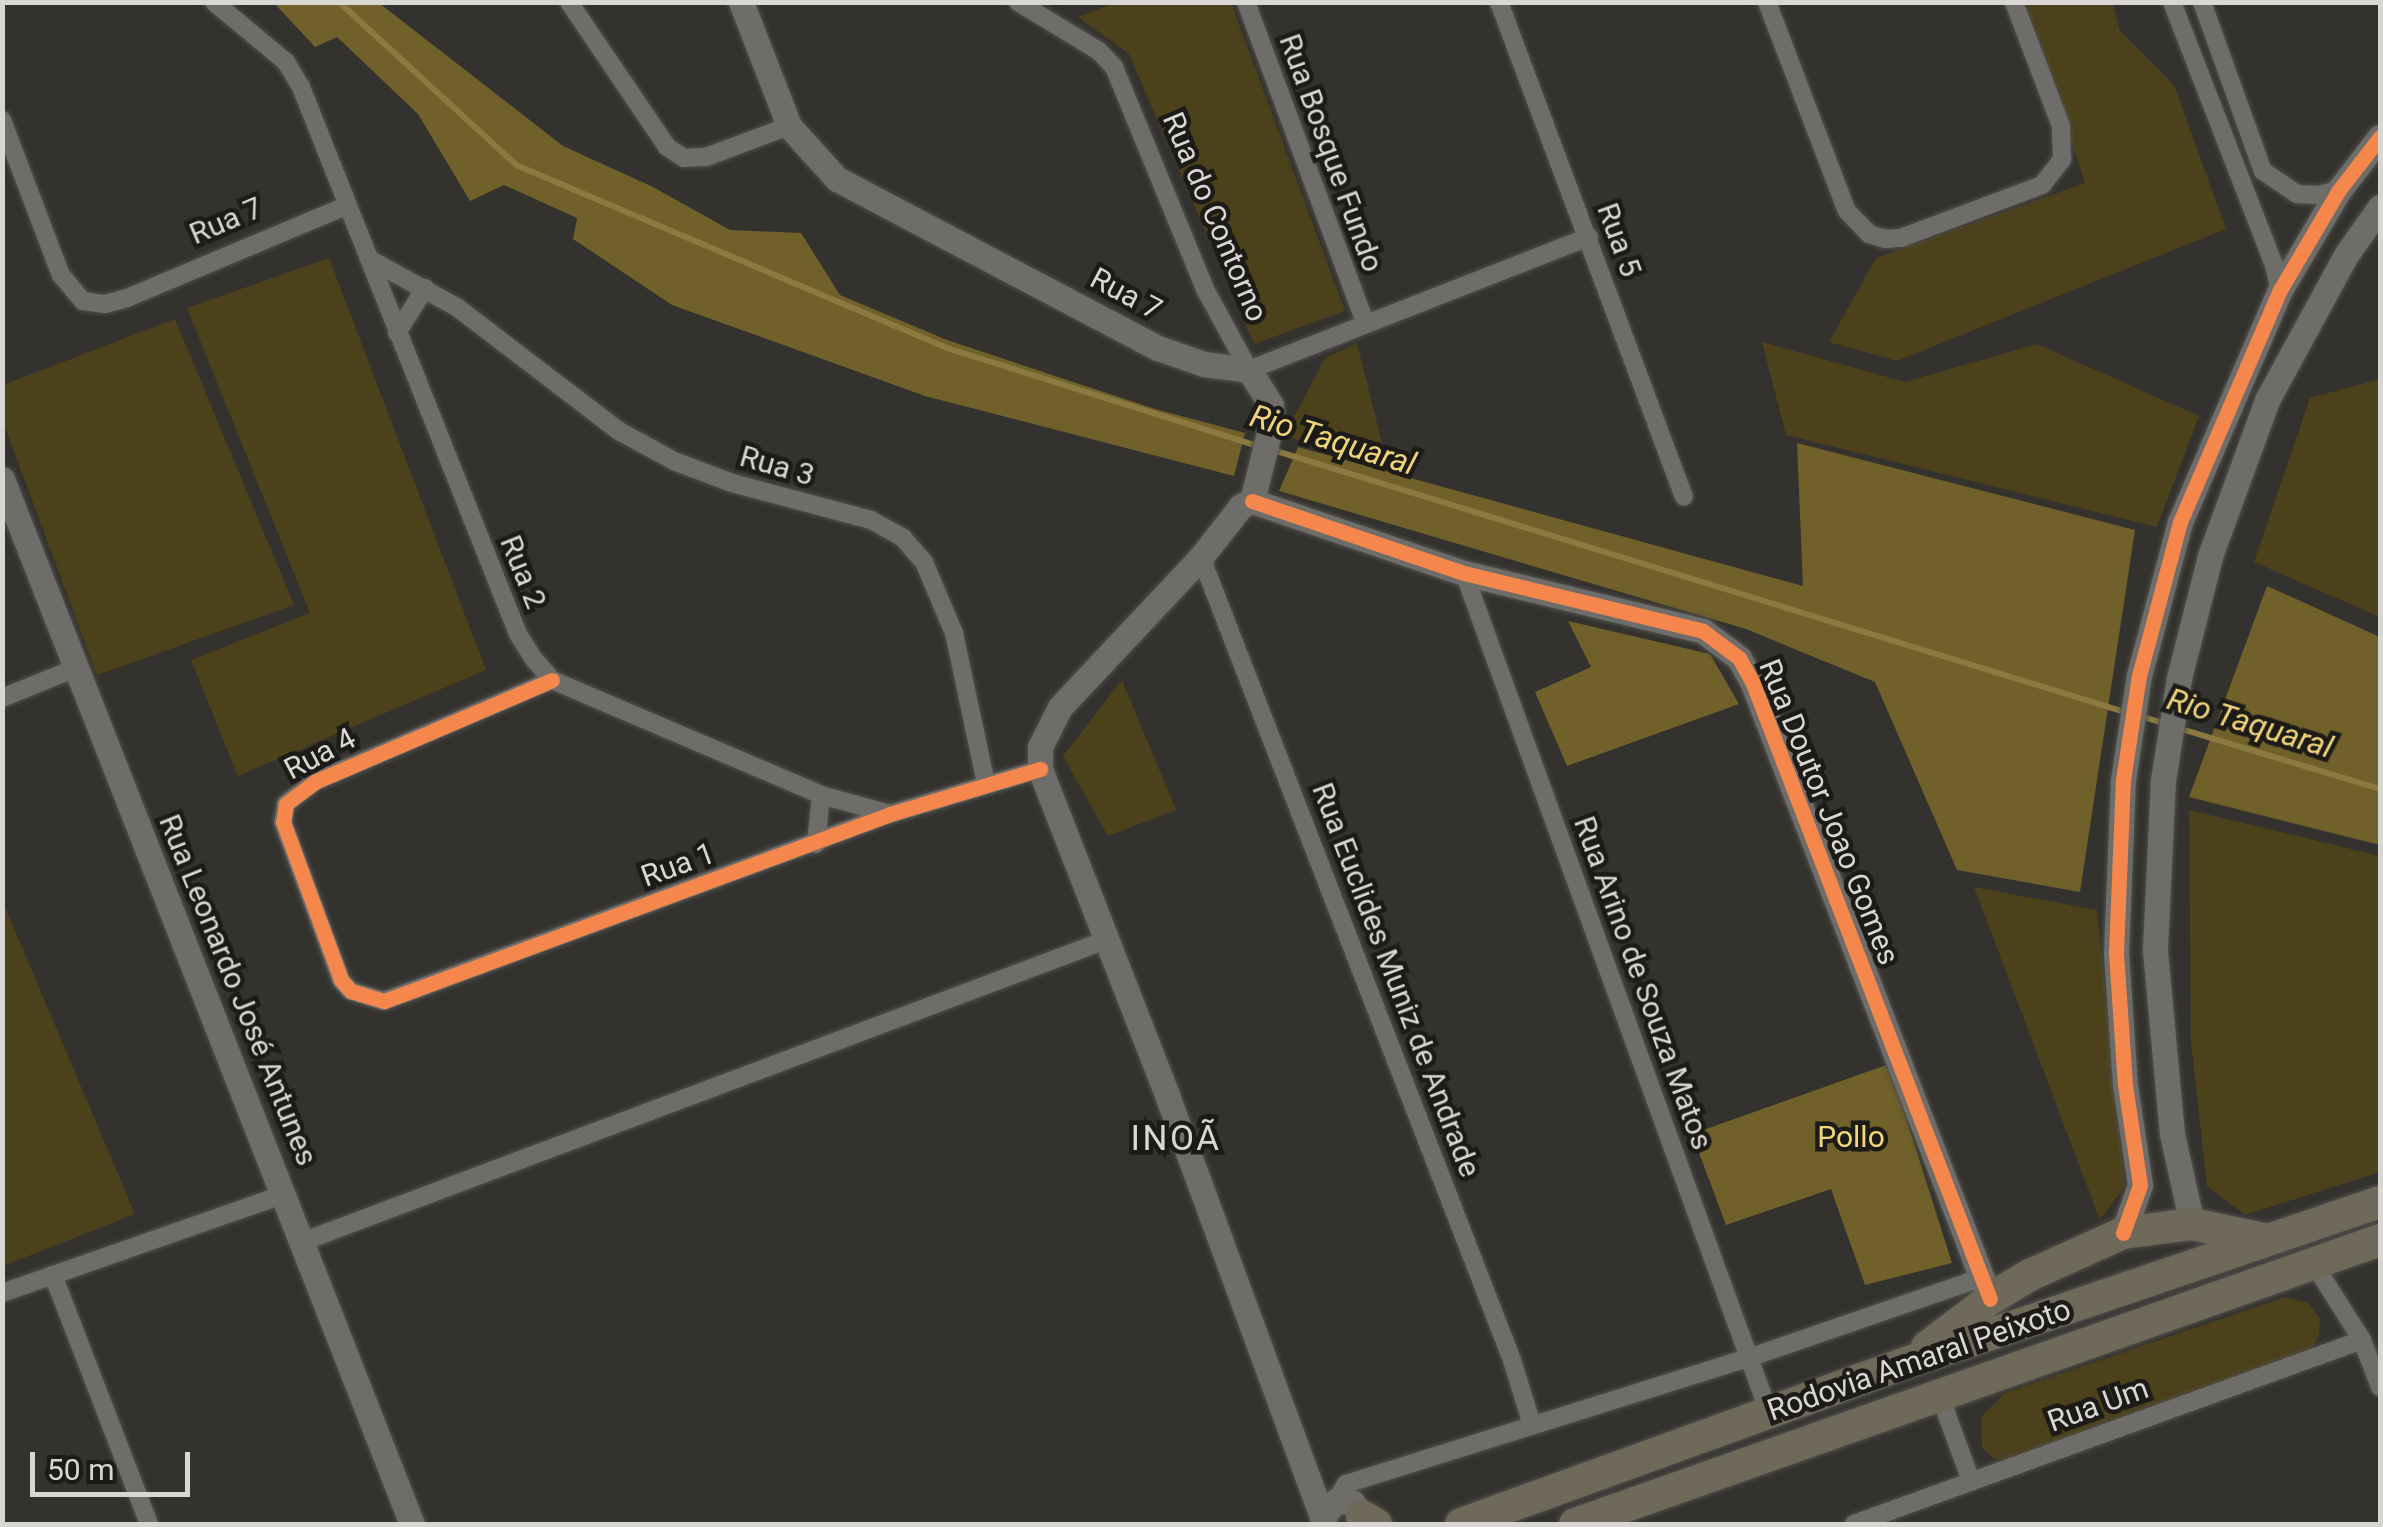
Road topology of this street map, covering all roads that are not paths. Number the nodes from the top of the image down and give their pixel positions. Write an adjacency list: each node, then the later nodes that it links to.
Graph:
1 (214, 2): 15 (street)
2 (569, 2): 12 (street)
3 (741, 2): 12 (street, Rua 7)
4 (1018, 2): 23 (street, Rua do Contorno)
5 (1246, 2): 21 (street, Rua Bosque Fundo)
6 (1500, 2): 17 (street, Rua 5)
7 (1766, 2): 8 (street)
8 (2014, 2)
9 (2172, 2): 20 (street)
10 (2202, 2): 14 (street)
11 (2, 120): 15 (street, Rua 7)
12 (788, 126): 23 (street, Rua 7)
13 (2380, 137): 14 (street)
14 (2339, 190): 20 (street)
15 (346, 206): 18 (street, Rua 2)
16 (2380, 207): 25 (street)
17 (1589, 237): 21 (street); 28 (street, Rua 5)
18 (369, 259): 19 (street, Rua 3); 22 (street, Rua 2)
19 (424, 288): 22 (street); 35 (street, Rua 3)
20 (2280, 290): 24 (street)
21 (1365, 322): 23 (street)
22 (397, 334): 32 (street, Rua 2)
23 (1249, 370): 27 (street, Rua do Contorno)
24 (2236, 388): 25 (street); 42 (street)
25 (2267, 400): 41 (street)
26 (2, 480): 31 (street, Rua Leonardo José Antunes)
27 (1253, 492): 29 (street); 30 (street, Rua Doutor Joao Gomes)
28 (1684, 497)
29 (1201, 557): 34 (street); 60 (street, Rua Euclides Muniz de Andrade)
30 (1464, 573): 52 (street, Rua Doutor Joao Gomes); 55 (street, Rua Arino de Souza Matos)
31 (76, 668): 33 (street); 43 (street, Rua Leonardo José Antunes)
32 (552, 680): 36 (street); 40 (street, Rua 4)
33 (2, 698)
34 (1040, 770): 35 (street, Rua 1); 39 (street)
35 (986, 783): 37 (street, Rua 1)
36 (822, 795): 37 (street); 38 (street)
37 (890, 814): 38 (street, Rua 1)
38 (816, 844): 40 (street, Rua 1)
39 (1106, 940): 49 (street); 62 (street)
40 (342, 980)
41 (2180, 1178): 42 (street); 45 (street)
42 (2140, 1185): 46 (street)
43 (284, 1194): 49 (street, Rua Leonardo José Antunes); 51 (street)
44 (2380, 1202): 47 (highway, Rodovia Amaral Peixoto)
45 (2192, 1224): 46 (highway); 47 (highway)
46 (2124, 1233): 52 (highway)
47 (2270, 1240): 56 (highway, Rodovia Amaral Peixoto)
48 (2380, 1240): 50 (highway, Rodovia Amaral Peixoto)
49 (302, 1242): 64 (street, Rua Leonardo José Antunes)
50 (2314, 1264): 54 (street); 58 (highway, Rodovia Amaral Peixoto)
51 (53, 1276): 53 (street); 63 (street)
52 (1985, 1288): 55 (street); 56 (highway)
53 (2, 1294)
54 (2362, 1340): 57 (street); 61 (street, Rua Um)
55 (1751, 1357): 59 (street, Rua Arino de Souza Matos); 60 (street)
56 (1903, 1364): 59 (highway, Rodovia Amaral Peixoto)
57 (2380, 1386)
58 (1940, 1396): 61 (street); 66 (highway, Rodovia Amaral Peixoto)
59 (1768, 1413): 65 (highway, Rodovia Amaral Peixoto)
60 (1532, 1425): 62 (street)
61 (1971, 1481): 67 (street, Rua Um)
62 (1349, 1516)
63 (149, 1524)
64 (412, 1524)
65 (1460, 1524)
66 (1575, 1524)
67 (1854, 1524)

